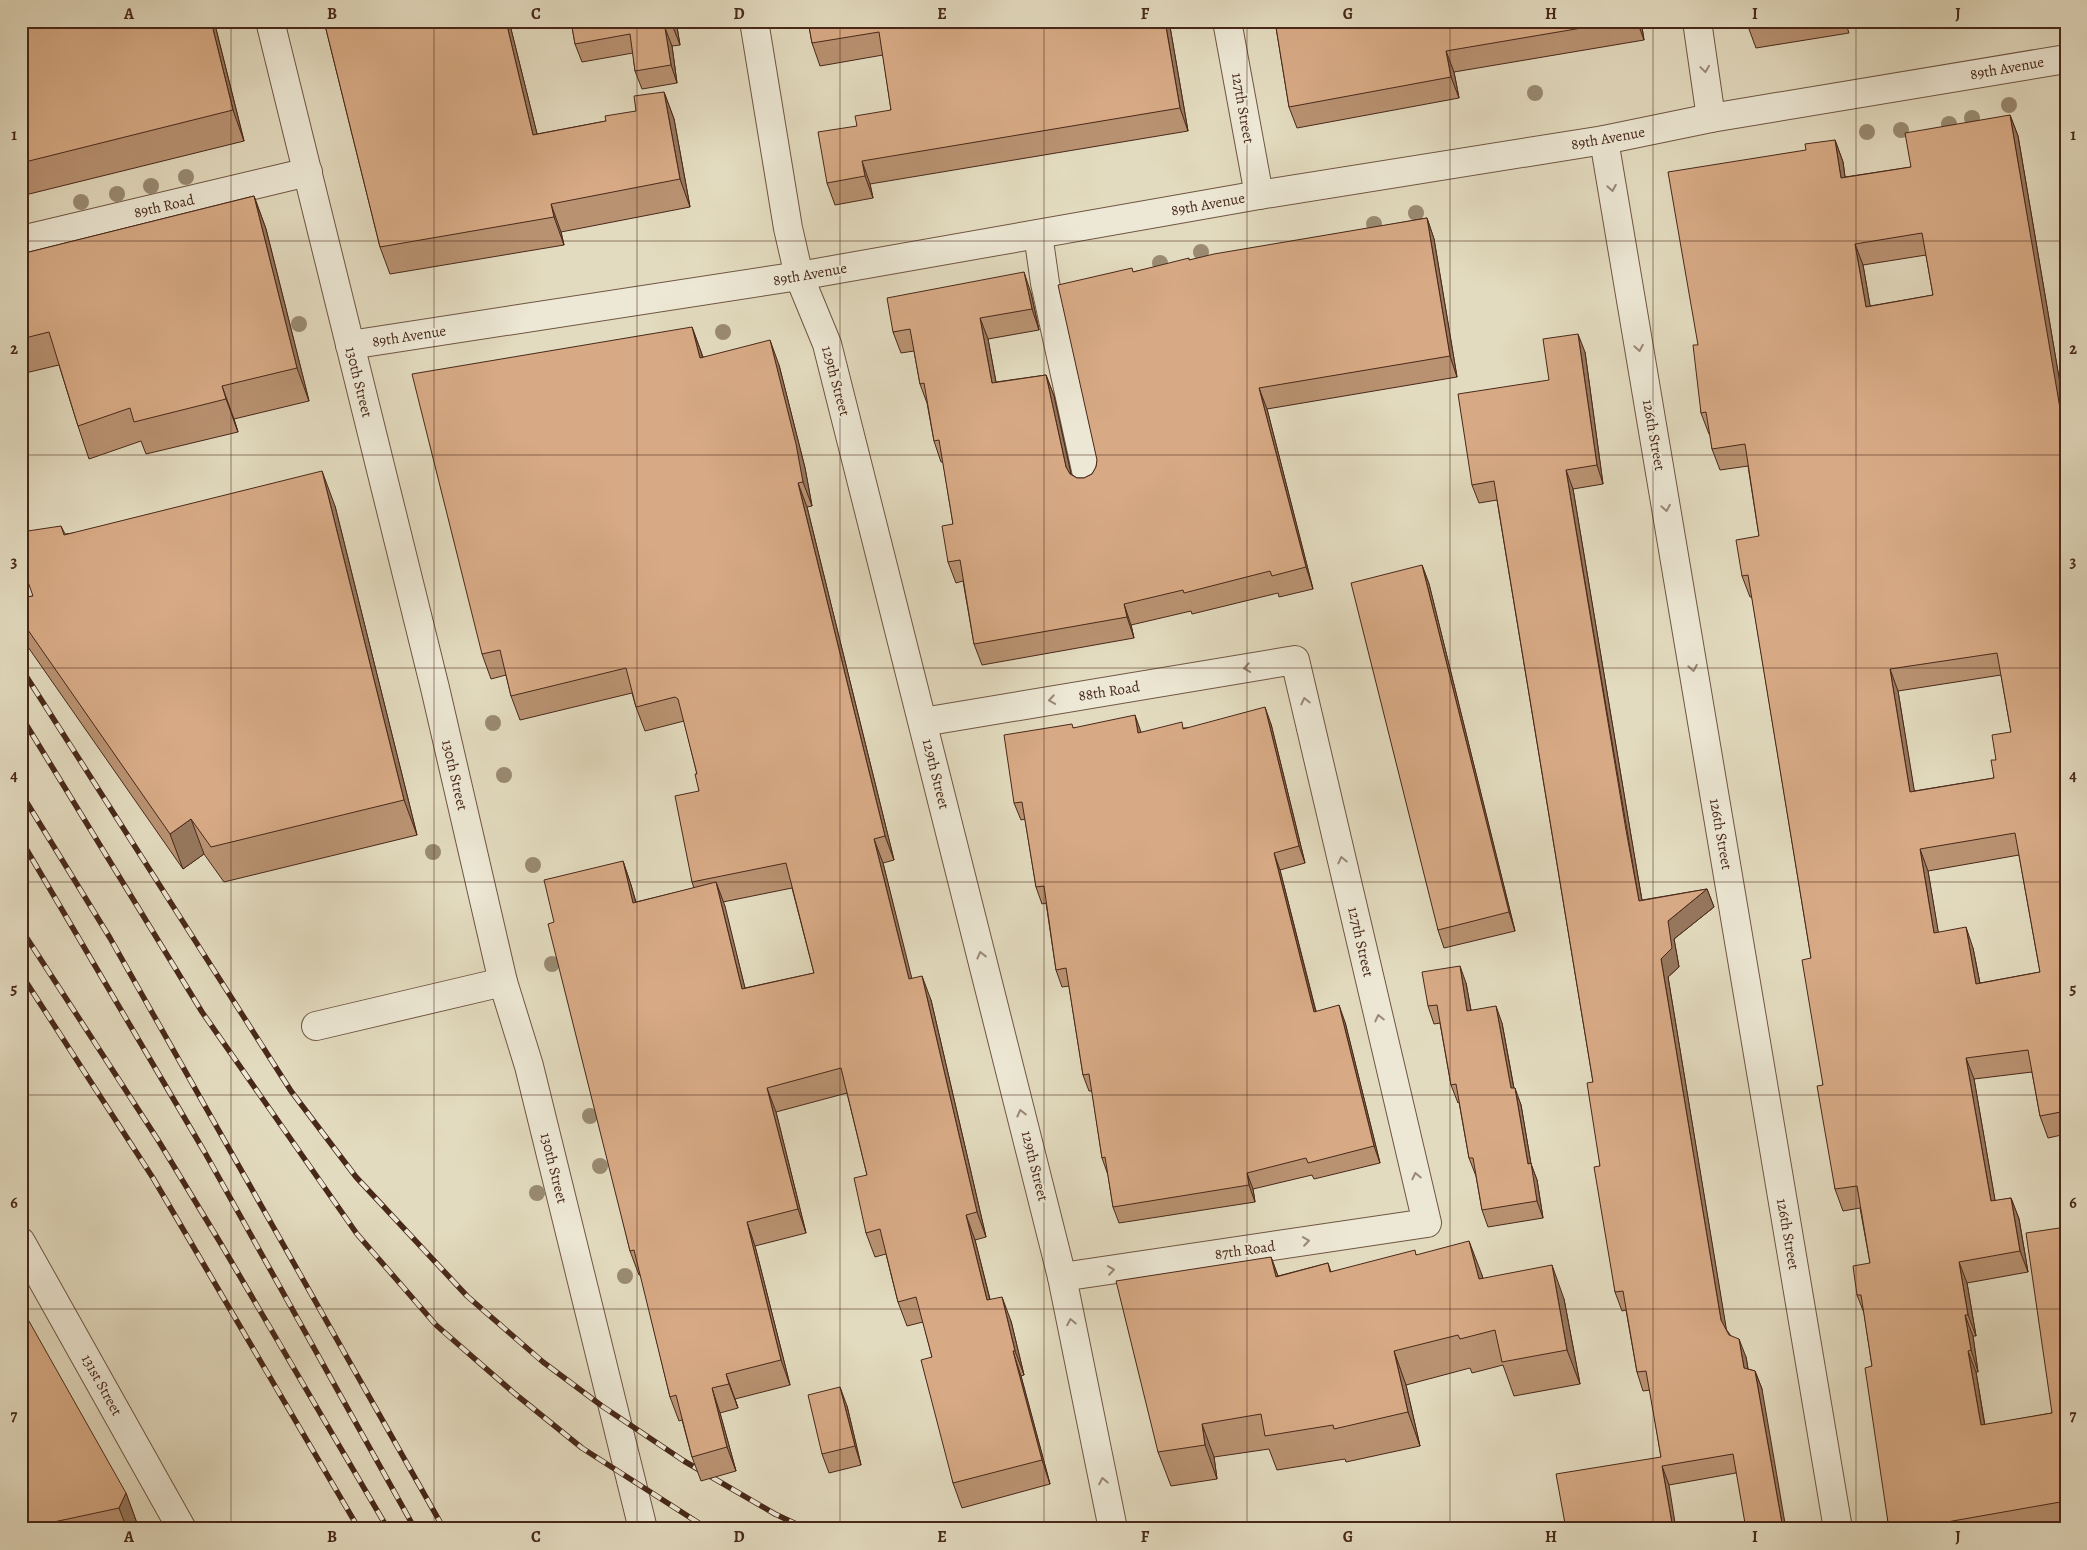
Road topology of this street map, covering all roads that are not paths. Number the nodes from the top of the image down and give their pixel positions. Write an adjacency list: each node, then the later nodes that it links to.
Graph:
1 (270, 21): 8 (street, 130th Street)
2 (754, 21): 12 (street, 129th Street)
3 (1228, 21): 9 (street, 127th Street)
4 (1697, 21): 6 (street, one-way to 6)
5 (2065, 61): 6 (street, 89th Avenue)
6 (1711, 118): 7 (street, 89th Avenue)
7 (1604, 140): 9 (street, 89th Avenue); 25 (street, 126th Street, one-way to 25)
8 (308, 172): 11 (street, 89th Road); 13 (street, 130th Street)
9 (1259, 195): 10 (street, 89th Avenue)
10 (1038, 234): 12 (street, 89th Avenue); 14 (street)
11 (21, 240)
12 (799, 276): 13 (street, 89th Avenue); 16 (street, 129th Street)
13 (350, 345): 17 (street, 130th Street)
14 (1089, 484)
15 (1295, 660): 16 (street, 88th Road, one-way to 16); 19 (street, 127th Street, one-way to 15)
16 (923, 722): 21 (street, 129th Street, one-way to 16)
17 (503, 982): 18 (street); 23 (street, 130th Street)
18 (316, 1026)
19 (1427, 1223): 21 (street, 87th Road, one-way to 19)
20 (21, 1242): 22 (street, 131st Street)
21 (1062, 1277): 24 (street, 129th Street, one-way to 21)
22 (182, 1529)
23 (643, 1529)
24 (1112, 1529)
25 (1838, 1529)

